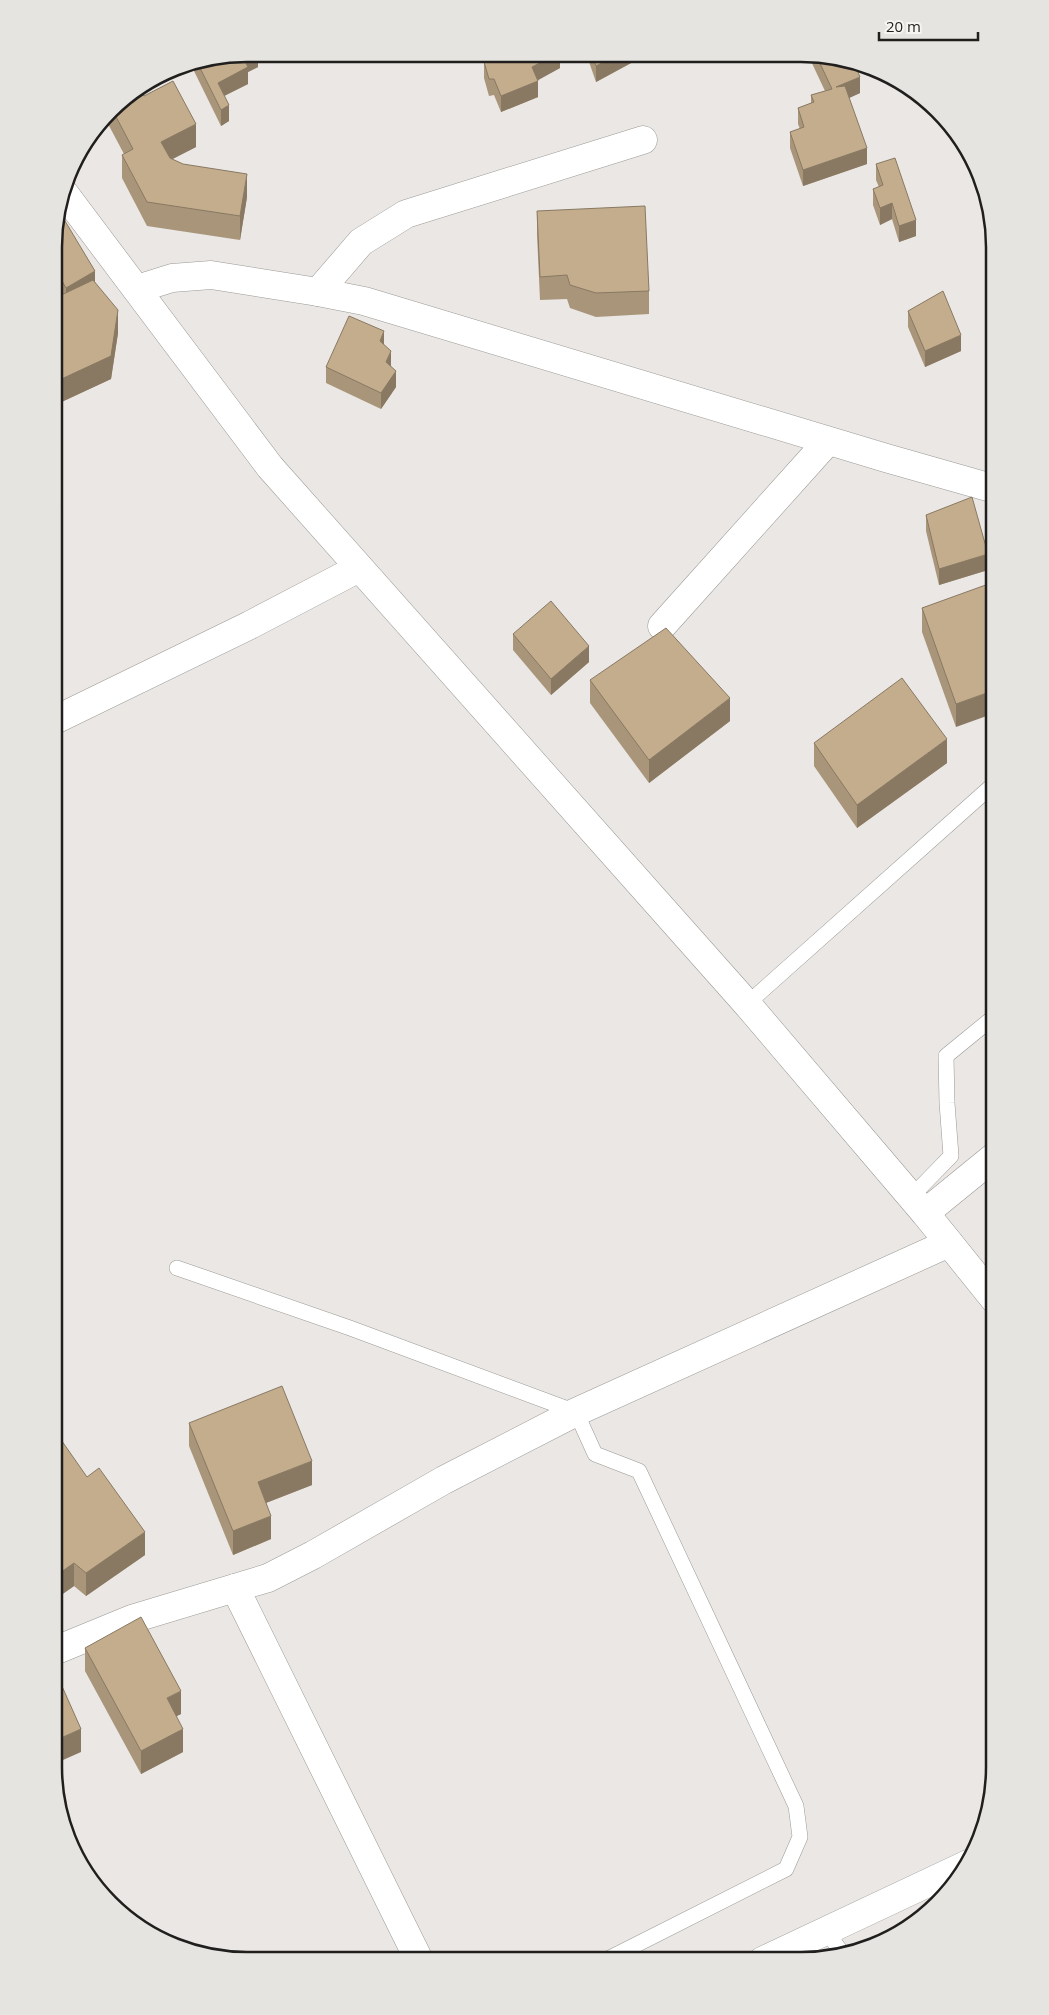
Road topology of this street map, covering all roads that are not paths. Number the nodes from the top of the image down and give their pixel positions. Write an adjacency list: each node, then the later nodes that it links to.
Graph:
1 (643, 140): 4 (street)
2 (69, 200): 3 (street)
3 (137, 289): 4 (street); 7 (street)
4 (318, 292): 5 (street)
5 (828, 441): 6 (street); 8 (street)
6 (986, 486)
7 (359, 568): 9 (street); 11 (street)
8 (662, 626)
9 (62, 717)
10 (986, 791): 11 (lane)
11 (747, 1004): 14 (street)
12 (986, 1023): 14 (lane)
13 (986, 1162): 14 (street)
14 (918, 1205): 15 (street)
15 (949, 1243): 17 (street); 18 (street)
16 (177, 1268): 18 (lane)
17 (986, 1289)
18 (576, 1412): 19 (street); 25 (lane)
19 (235, 1588): 20 (street); 24 (street)
20 (62, 1648)
21 (955, 1870): 22 (street)
22 (826, 1931): 23 (lane); 26 (street)
23 (839, 1949)
24 (415, 1952)
25 (622, 1952)
26 (781, 1952)

